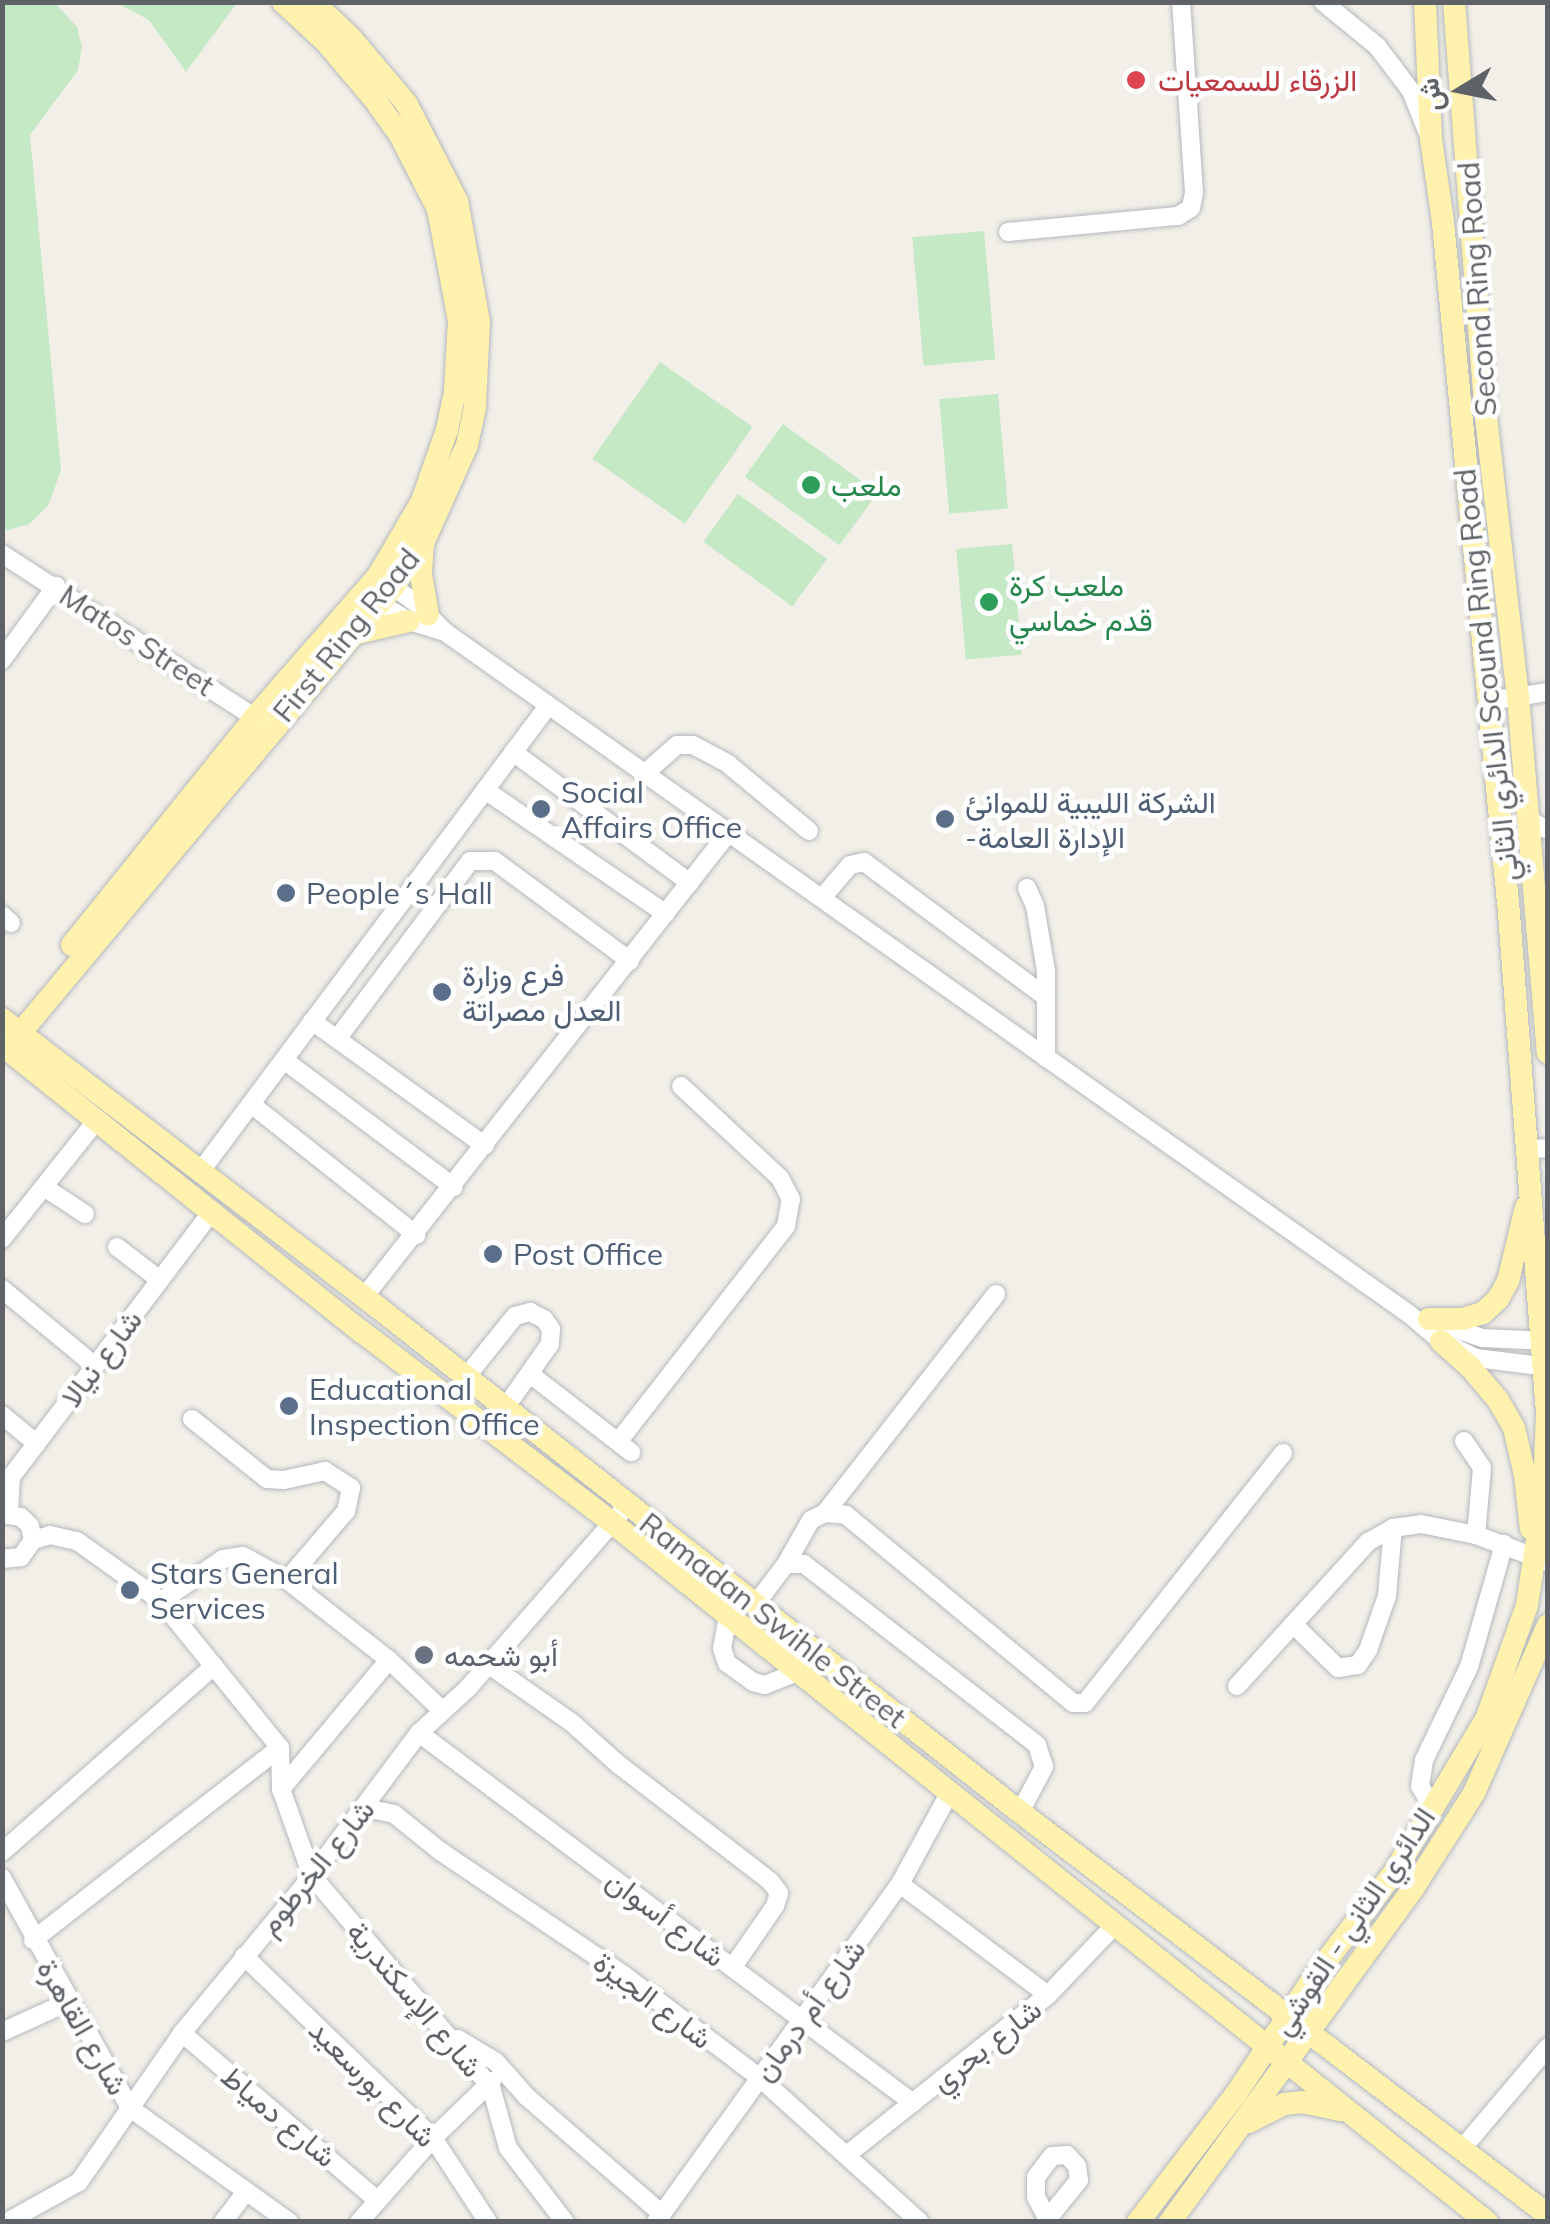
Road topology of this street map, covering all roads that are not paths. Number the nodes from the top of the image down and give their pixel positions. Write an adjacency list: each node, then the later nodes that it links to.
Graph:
1 (283, 2): 14 (main road, First Ring Road)
2 (313, 2): 11 (main road, First Ring Road)
3 (1181, 2): 10 (street)
4 (1322, 2): 7 (street)
5 (1454, 2): 8 (main road, Second Ring Road)
6 (1425, 6): 7 (main road, الدائري الثاني Scound Ring Road)
7 (1431, 140): 9 (main road, الدائري الثاني Scound Ring Road)
8 (1472, 219): 9 (main road); 19 (main road, Second Ring Road)
9 (1443, 222): 20 (main road, الدائري الثاني Scound Ring Road)
10 (1008, 232)
11 (424, 541): 14 (main road, First Ring Road); 15 (main road)
12 (3, 556): 13 (street, Matos Street)
13 (56, 586): 17 (street); 22 (street, Matos Street)
14 (378, 590): 15 (street); 16 (main road, First Ring Road); 22 (main road, First Ring Road)
15 (419, 617): 16 (main road); 21 (street)
16 (354, 635): 22 (main road, First Ring Road)
17 (2, 660)
18 (1548, 692): 19 (street)
19 (1518, 697): 20 (street); 26 (main road, Second Ring Road)
20 (1488, 700): 45 (main road, الدائري الثاني Scound Ring Road)
21 (548, 706): 23 (street); 24 (street)
22 (263, 722): 36 (main road, First Ring Road)
23 (513, 752): 25 (street); 29 (street)
24 (644, 774): 27 (street); 28 (street)
25 (485, 790): 32 (street); 35 (street)
26 (1538, 825): 38 (main road, Second Ring Road)
27 (810, 831)
28 (729, 832): 29 (street); 31 (street)
29 (690, 883): 32 (street)
30 (1027, 888): 34 (street)
31 (822, 898): 34 (street); 39 (street)
32 (666, 914): 33 (street)
33 (630, 960): 37 (street); 44 (street)
34 (1046, 996): 39 (street)
35 (312, 1022): 37 (street); 40 (street)
36 (7, 1036): 43 (main road, Ramadan Swihle Street); 46 (main road, Ramadan Swihle Street)
37 (338, 1039): 44 (street)
38 (1548, 1052)
39 (1046, 1058): 59 (street)
40 (284, 1060): 42 (street); 48 (street)
41 (681, 1086): 64 (street)
42 (251, 1104): 46 (street); 52 (street)
43 (97, 1120): 47 (street); 50 (main road, Ramadan Swihle Street)
44 (486, 1146): 48 (street)
45 (1536, 1148): 49 (main road, الدائري الثاني Scound Ring Road)
46 (200, 1172): 58 (main road, Ramadan Swihle Street)
47 (44, 1186): 51 (street); 53 (street)
48 (454, 1187): 52 (street)
49 (1529, 1199): 59 (main road); 60 (main road, الدائري الثاني Scound Ring Road)
50 (212, 1211): 55 (street, شارع نيالا); 72 (main road, Ramadan Swihle Street)
51 (85, 1214)
52 (416, 1235): 58 (street)
53 (2, 1239)
54 (116, 1247): 55 (street)
55 (160, 1280): 62 (street, شارع نيالا)
56 (2, 1289): 62 (street)
57 (996, 1294): 73 (street)
58 (364, 1297): 65 (main road, Ramadan Swihle Street)
59 (1419, 1316): 60 (street); 61 (street)
60 (1543, 1341): 63 (main road, الدائري الثاني - القوشي)
61 (1441, 1342): 63 (street); 80 (main road)
62 (95, 1366): 70 (street, شارع نيالا)
63 (1545, 1367): 80 (main road, الدائري الثاني - القوشي)
64 (530, 1374): 65 (street); 66 (street)
65 (466, 1377): 66 (main road, Ramadan Swihle Street)
66 (505, 1408): 72 (main road, Ramadan Swihle Street)
67 (2, 1414): 70 (street)
68 (192, 1419): 82 (street)
69 (1464, 1441): 76 (street)
70 (37, 1444): 74 (street, شارع نيالا)
71 (1283, 1453): 73 (street)
72 (618, 1513): 84 (main road, Ramadan Swihle Street); 85 (main road, Ramadan Swihle Street); 89 (street, شارع الخرطوم)
73 (824, 1513): 81 (street)
74 (6, 1514): 77 (street)
75 (1393, 1528): 76 (street); 86 (street); 86 (street)
76 (1476, 1535): 78 (street)
77 (32, 1540): 79 (street); 83 (street)
78 (1504, 1544): 80 (street); 98 (street)
79 (2, 1559)
80 (1541, 1559): 98 (main road, الدائري الثاني - القوشي)
81 (786, 1564): 84 (street); 100 (street)
82 (287, 1580): 83 (street); 88 (street)
83 (161, 1601): 90 (street)
84 (754, 1606): 100 (main road, Ramadan Swihle Street)
85 (728, 1617): 91 (main road, Ramadan Swihle Street); 91 (street)
86 (1293, 1624): 92 (street)
87 (1548, 1625): 115 (main road)
88 (389, 1660): 93 (street); 96 (street)
89 (485, 1662): 93 (street, شارع الخرطوم); 108 (street)
90 (214, 1666): 95 (street); 101 (street)
91 (798, 1672): 97 (main road, Ramadan Swihle Street)
92 (1236, 1686)
93 (443, 1711): 94 (street, شارع الخرطوم)
94 (419, 1733): 99 (street, شارع الخرطوم); 108 (street, شارع أسوان)
95 (280, 1748): 96 (street, شارع الإسكندرية); 106 (street)
96 (281, 1789): 102 (street, شارع الإسكندرية)
97 (950, 1792): 104 (street, شارع أم درمان); 105 (main road, Ramadan Swihle Street)
98 (1432, 1806): 111 (main road, الدائري الثاني - القوشي)
99 (366, 1808): 102 (street, شارع الخرطوم); 121 (street, شارع الجيزة)
100 (1020, 1812): 111 (main road, Ramadan Swihle Street)
101 (2, 1852)
102 (312, 1876): 107 (street, شارع الخرطوم); 114 (street, شارع الإسكندرية)
103 (2, 1878): 106 (street, شارع القاهرة)
104 (900, 1884): 109 (street); 112 (street, شارع أم درمان)
105 (1115, 1925): 109 (street, شارع بحري); 117 (main road, Ramadan Swihle Street)
106 (33, 1940): 110 (street, شارع القاهرة)
107 (244, 1956): 116 (street, شارع الخرطوم); 127 (street, شارع بورسعيد)
108 (732, 1968): 112 (street, شارع أسوان)
109 (1048, 1995): 123 (street, شارع بحري)
110 (68, 2002): 113 (street); 124 (street, شارع القاهرة)
111 (1287, 2017): 115 (main road, Ramadan Swihle Street); 117 (main road, الدائري الثاني - القوشي)
112 (802, 2020): 121 (street, شارع أم درمان); 123 (street, شارع أسوان)
113 (2, 2032)
114 (446, 2032): 119 (street); 122 (street, شارع الإسكندرية)
115 (1308, 2032): 120 (main road); 128 (main road, Ramadan Swihle Street)
116 (182, 2033): 124 (street, شارع الخرطوم); 131 (street, شارع دمياط)
117 (1268, 2046): 120 (main road, Ramadan Swihle Street); 142 (main road, الدائري الثاني - القوشي)
118 (1548, 2048): 128 (street)
119 (496, 2062): 122 (street); 134 (street)
120 (1288, 2062): 125 (main road); 126 (main road, Ramadan Swihle Street)
121 (760, 2078): 129 (street, شارع الجيزة); 134 (street, شارع أم درمان)
122 (490, 2088): 127 (street); 141 (street, شارع الإسكندرية)
123 (912, 2103): 129 (street, شارع بحري)
124 (130, 2108): 130 (street, شارع القاهرة); 136 (street, شارع الخرطوم)
125 (1246, 2124): 126 (main road); 143 (main road)
126 (1369, 2128): 133 (main road, Ramadan Swihle Street)
127 (433, 2138): 131 (street); 140 (street, شارع بورسعيد)
128 (1461, 2150): 132 (main road, Ramadan Swihle Street)
129 (848, 2154): 135 (street, شارع الجيزة)
130 (244, 2194): 137 (street); 138 (street, شارع القاهرة)
131 (376, 2199): 139 (street)
132 (1548, 2215)
133 (1473, 2217)
134 (659, 2218)
135 (909, 2219)
136 (7, 2222)
137 (223, 2222)
138 (289, 2222)
139 (359, 2222)
140 (488, 2222)
141 (565, 2222)
142 (1138, 2222)
143 (1170, 2222)

